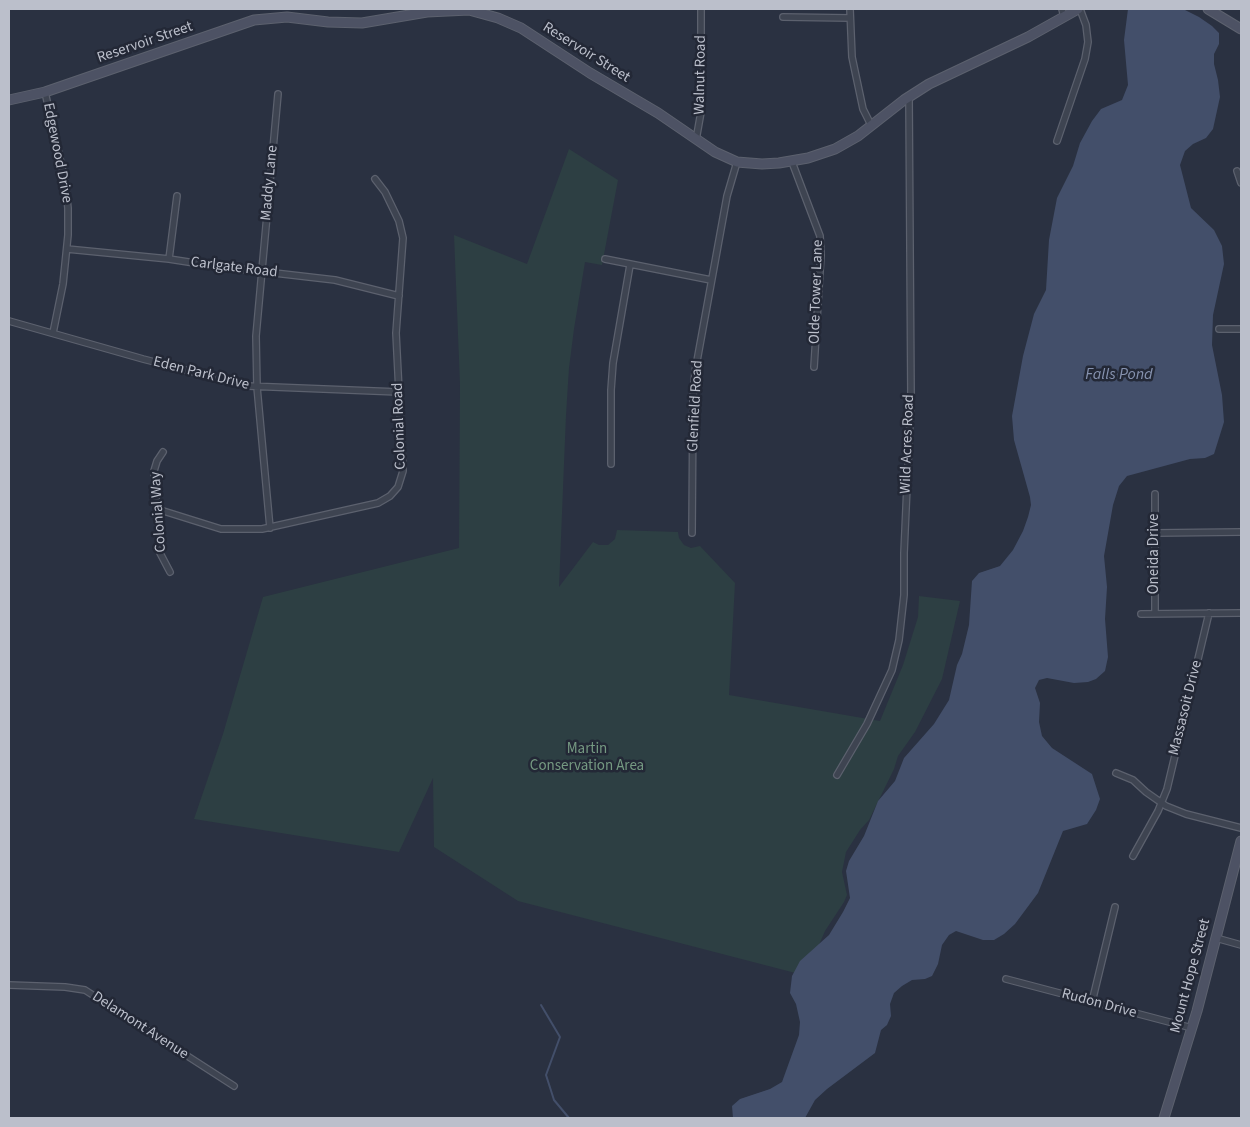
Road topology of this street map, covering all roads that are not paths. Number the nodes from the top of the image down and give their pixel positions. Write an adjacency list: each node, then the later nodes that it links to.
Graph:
1 (702, 9): 14 (street, Walnut Road)
2 (850, 9): 7 (street)
3 (1079, 9): 5 (street, Reservoir Street); 15 (street)
4 (1208, 9): 8 (street)
5 (1063, 13): 11 (street, Reservoir Street)
6 (783, 17): 7 (street)
7 (850, 18): 13 (street)
8 (1241, 29)
9 (45, 92): 12 (street, Reservoir Street); 14 (street, Reservoir Street); 22 (street, Edgewood Drive)
10 (278, 94): 26 (street, Maddy Lane)
11 (909, 97): 13 (street, Reservoir Street); 50 (street, Wild Acres Road)
12 (9, 100)
13 (872, 125): 17 (street, Reservoir Street)
14 (696, 140): 16 (street, Reservoir Street)
15 (1057, 141)
16 (737, 162): 17 (street, Reservoir Street); 27 (street, Glenfield Road)
17 (792, 162): 33 (street, Olde Tower Lane)
18 (1237, 171): 20 (street)
19 (375, 179): 28 (street, Colonial Road)
20 (1241, 183)
21 (177, 196): 23 (street)
22 (67, 249): 23 (street, Carlgate Road); 32 (street, Edgewood Drive)
23 (169, 259): 26 (street, Carlgate Road)
24 (606, 259): 25 (street)
25 (630, 265): 27 (street); 37 (street)
26 (261, 272): 28 (street, Carlgate Road); 34 (street, Maddy Lane)
27 (711, 280): 42 (street, Glenfield Road)
28 (399, 296): 35 (street, Colonial Road)
29 (9, 321): 32 (street, Eden Park Drive)
30 (1220, 329): 31 (street)
31 (1241, 329)
32 (53, 333): 34 (street, Eden Park Drive)
33 (814, 367)
34 (257, 387): 35 (street, Eden Park Drive); 40 (street, Maddy Lane)
35 (399, 392): 40 (street, Colonial Road)
36 (163, 452): 39 (street, Colonial Way)
37 (611, 464)
38 (1155, 494): 43 (street, Oneida Drive)
39 (157, 509): 40 (street, Colonial Road); 44 (street, Colonial Way)
40 (270, 528)
41 (1241, 532): 43 (street)
42 (692, 533)
43 (1155, 533): 48 (street, Oneida Drive)
44 (170, 572)
45 (1209, 613): 46 (street); 48 (street); 51 (street, Massasoit Drive)
46 (1241, 613)
47 (1141, 614): 48 (street)
48 (1154, 614)
49 (1116, 773): 51 (street)
50 (837, 775)
51 (1162, 802): 52 (street); 54 (street, Massasoit Drive)
52 (1241, 828)
53 (1241, 841): 56 (street, Mount Hope Street)
54 (1133, 856)
55 (1115, 907): 60 (street)
56 (1216, 938): 57 (street); 61 (street, Mount Hope Street)
57 (1241, 945)
58 (1006, 979): 60 (street, Rudon Drive)
59 (9, 985): 62 (street, Delamont Avenue)
60 (1092, 1002): 61 (street, Rudon Drive)
61 (1192, 1028): 63 (street, Mount Hope Street)
62 (234, 1086)
63 (1164, 1118)

